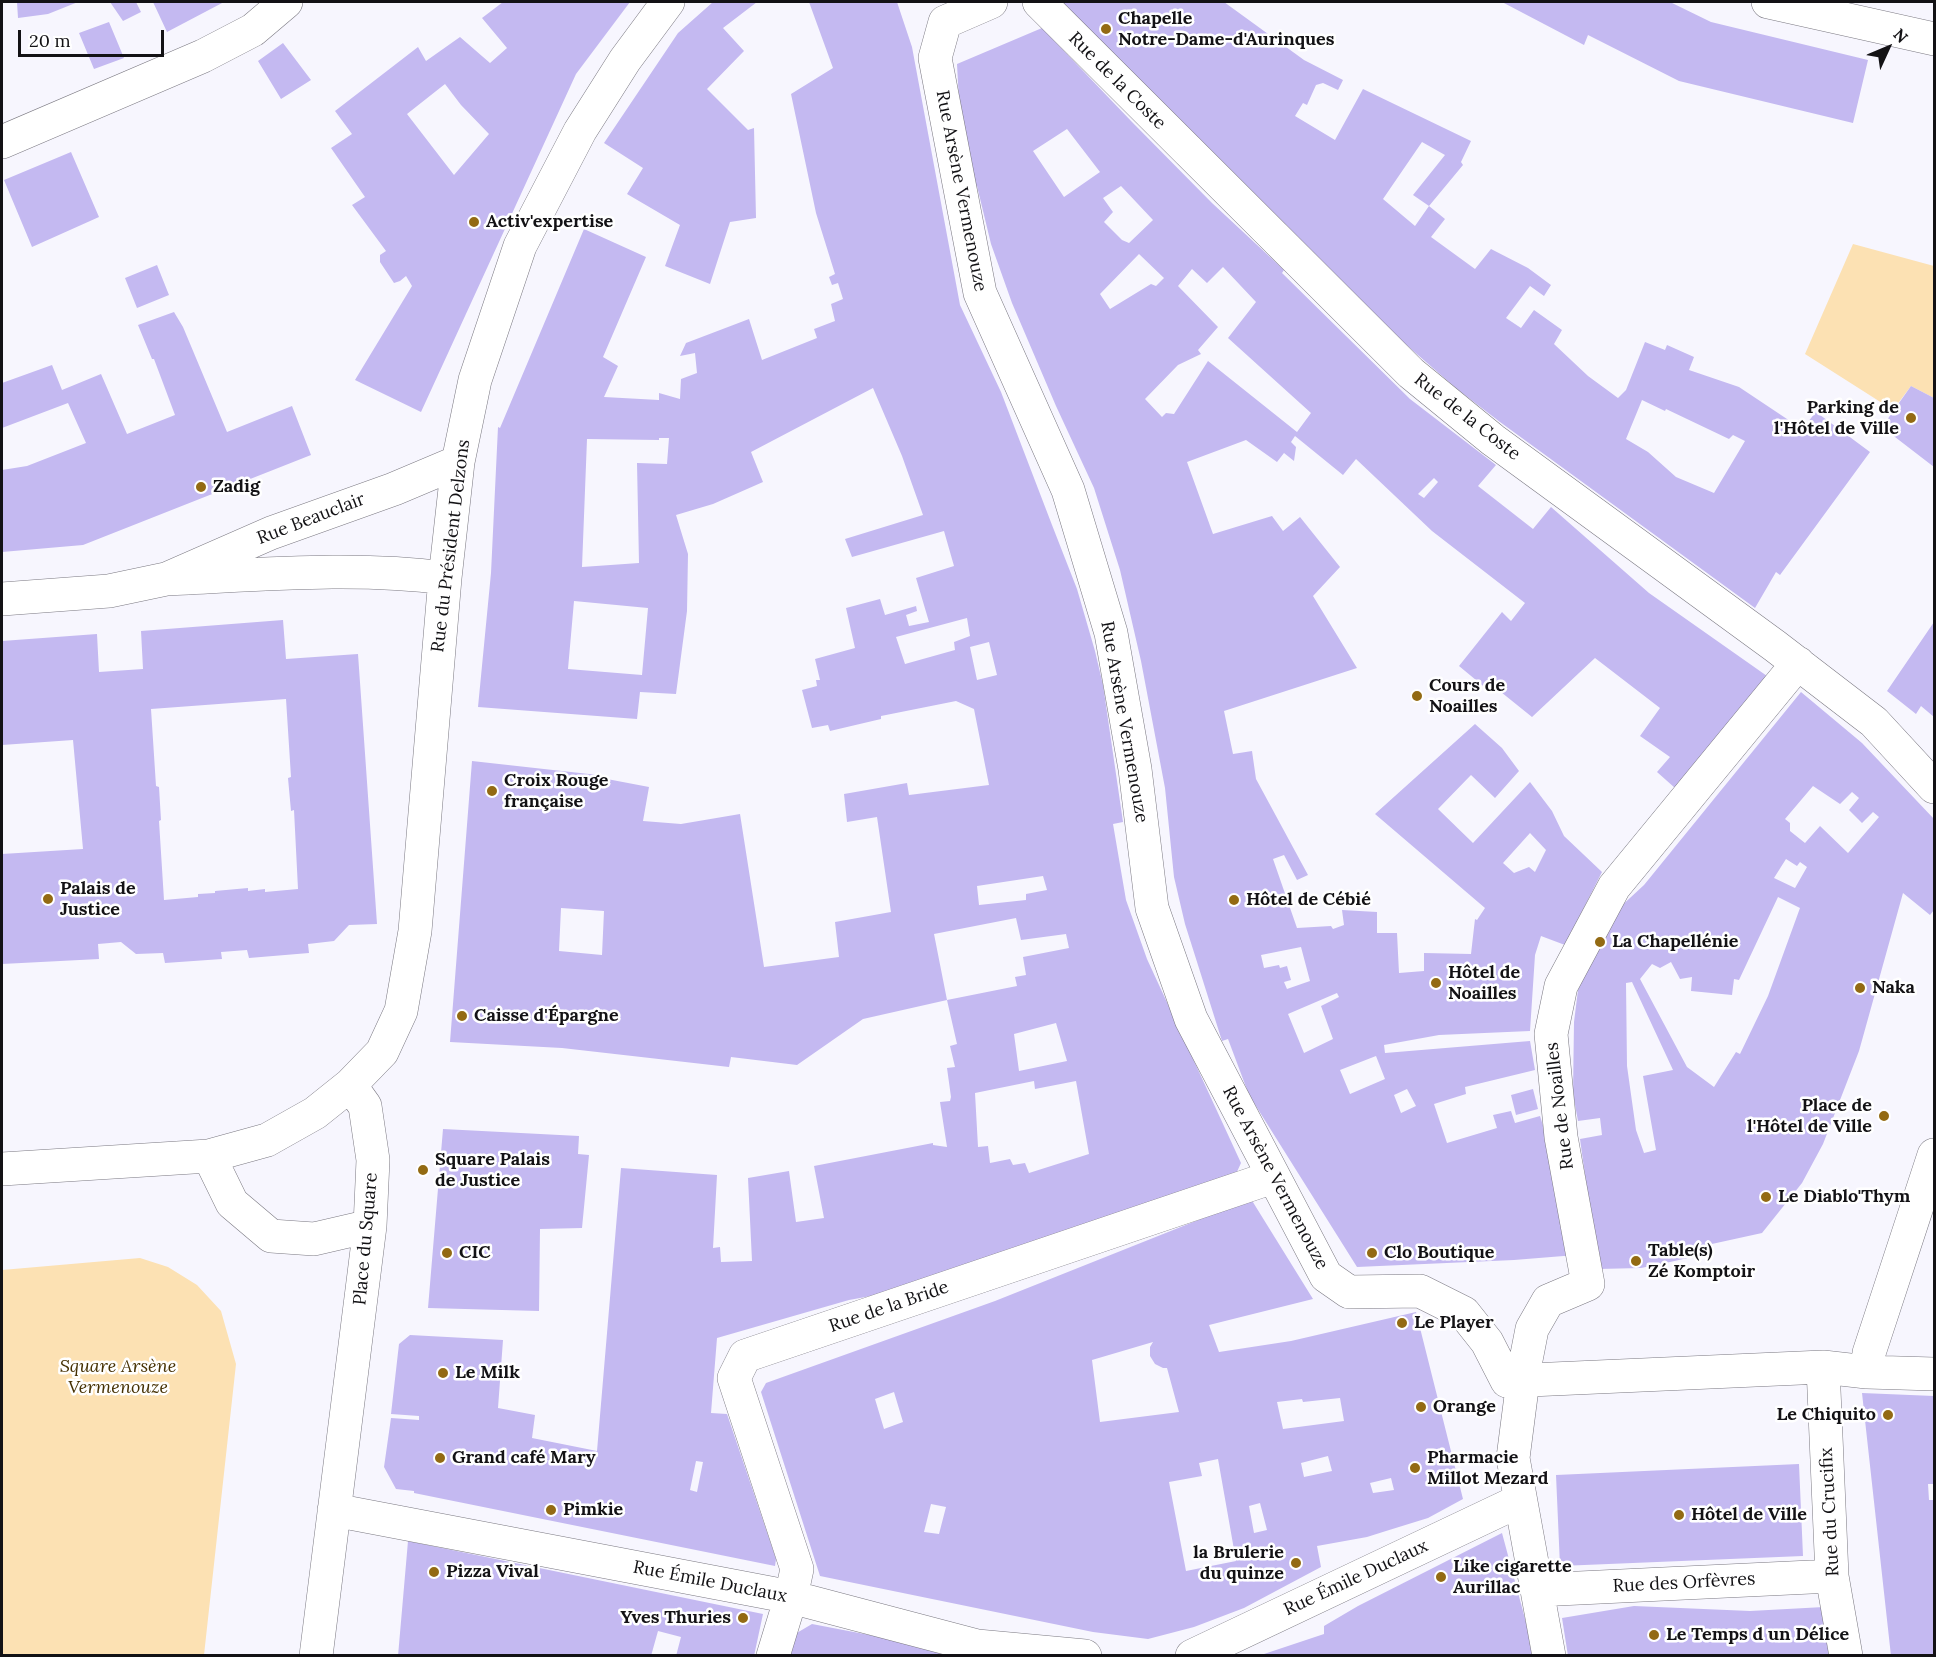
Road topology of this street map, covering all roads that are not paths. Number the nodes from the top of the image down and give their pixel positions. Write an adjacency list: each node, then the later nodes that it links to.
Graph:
1 (286, 2): 8 (street)
2 (668, 2): 9 (street, Rue du Président Delzons)
3 (991, 2): 6 (street)
4 (1768, 2): 7 (street)
5 (1045, 9): 13 (street, Rue de la Coste)
6 (942, 12): 19 (street, Rue Arsène Vermenouze)
7 (1935, 39)
8 (2, 142)
9 (458, 462): 10 (street, Rue du Président Delzons); 11 (street, Rue Beauclair)
10 (445, 578): 11 (street, Rue Beauclair); 15 (street, Rue du Président Delzons)
11 (166, 579): 12 (street, Rue Beauclair)
12 (2, 599)
13 (1798, 663): 14 (street, Rue de la Coste); 24 (street, Rue de Noailles)
14 (1935, 786)
15 (350, 1085): 17 (street); 20 (street, Place du Square)
16 (1935, 1155): 22 (street)
17 (209, 1156): 18 (street); 20 (street)
18 (2, 1169)
19 (1274, 1177): 24 (street, Rue Arsène Vermenouze); 29 (street, Rue de la Bride)
20 (370, 1226): 26 (street, Place du Square)
21 (1823, 1367): 22 (street); 24 (street); 27 (street, Rue du Crucifix)
22 (1867, 1372): 23 (street)
23 (1935, 1374)
24 (1523, 1380): 25 (street)
25 (1520, 1501): 28 (street); 33 (street, Rue Émile Duclaux)
26 (333, 1510): 29 (street, Rue Émile Duclaux); 30 (street, Place du Square)
27 (1832, 1576): 28 (street, Rue des Orfèvres); 35 (street, Rue du Crucifix)
28 (1537, 1590): 34 (street)
29 (791, 1597): 31 (street, Rue de la Bride); 32 (street, Rue Émile Duclaux)
30 (316, 1656)
31 (773, 1656)
32 (1085, 1656)
33 (1192, 1656)
34 (1549, 1656)
35 (1846, 1656)

